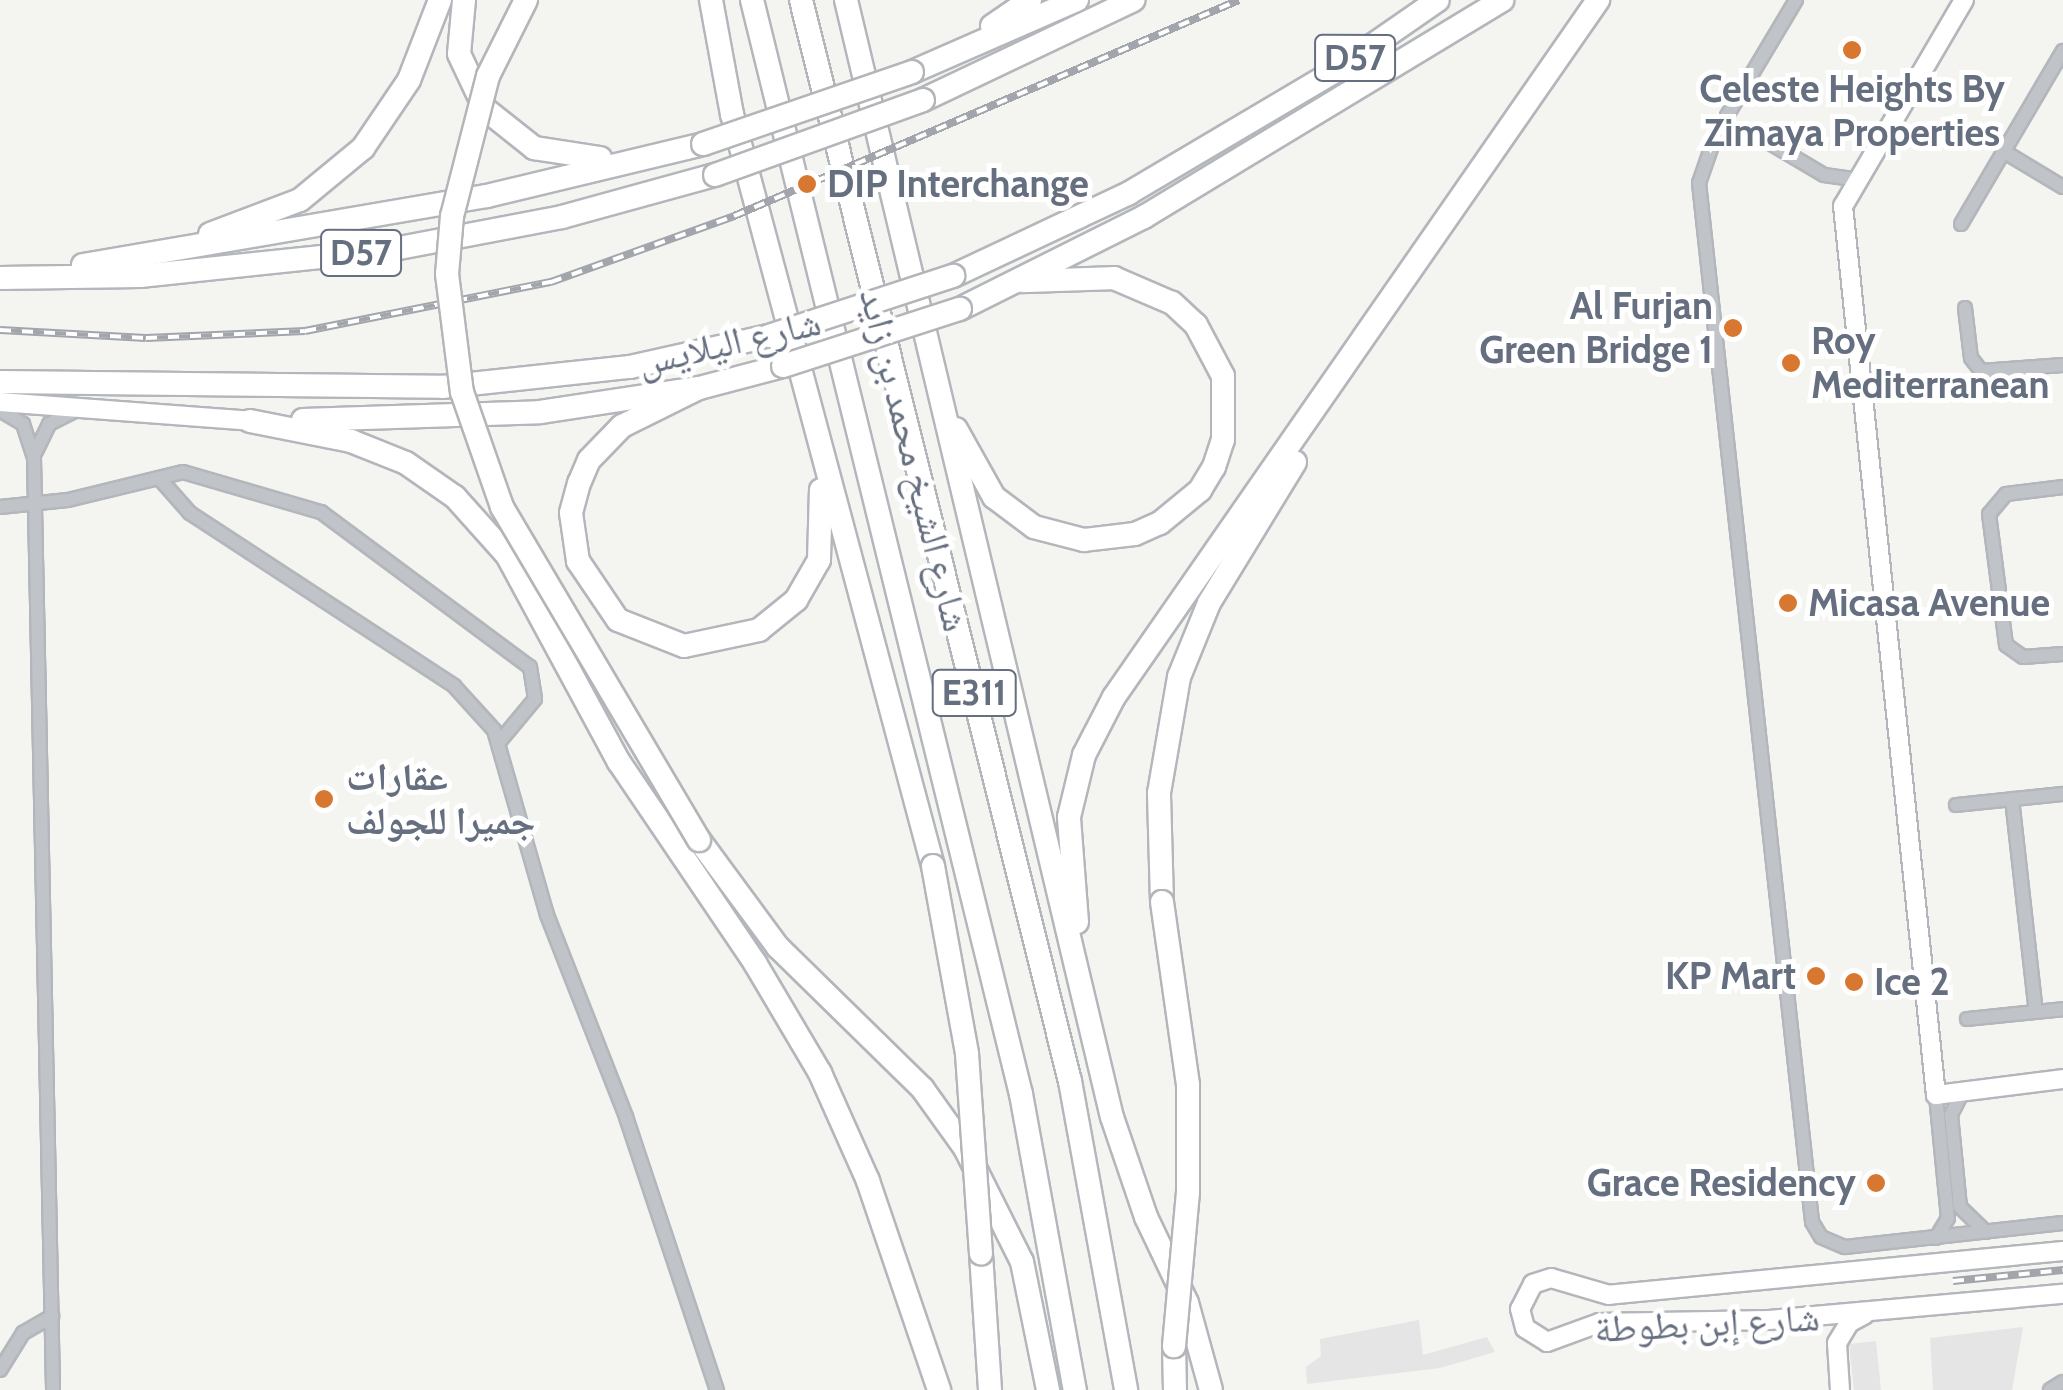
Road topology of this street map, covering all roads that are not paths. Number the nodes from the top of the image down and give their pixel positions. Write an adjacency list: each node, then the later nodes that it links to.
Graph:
1 (440, 0): 32 (highway)
2 (464, 0): 26 (highway)
3 (526, 0): 79 (highway, bridge)
4 (699, 0): 21 (highway)
5 (711, 0): 21 (highway)
6 (752, 0): 80 (highway, شارع الشيخ محمد بن زايد / E311)
7 (801, 0): 81 (highway, شارع الشيخ محمد بن زايد / E311)
8 (1030, 0): 20 (highway)
9 (1078, 0): 20 (highway)
10 (1134, 0): 34 (highway, D57, bridge)
11 (1438, 0): 39 (highway, شارع اليلايس / D57, bridge)
12 (1502, 0): 35 (highway)
13 (1598, 0): 18 (highway)
14 (1616, 0): 18 (highway)
15 (1796, 0): 22 (street)
16 (1964, 0): 28 (street)
17 (848, 5): 37 (highway)
18 (1564, 50): 40 (highway)
19 (2063, 52): 25 (street)
20 (938, 64): 26 (highway, bridge)
21 (727, 83): 41 (highway)
22 (1737, 97): 23 (street); 24 (street)
23 (1748, 130): 24 (street); 27 (street)
24 (1716, 134): 66 (street)
25 (2004, 151): 29 (street); 31 (street)
26 (649, 156): 32 (highway)
27 (1824, 175): 28 (street); 30 (street)
28 (1854, 179): 30 (street)
29 (2063, 187)
30 (1843, 200): 63 (street)
31 (1961, 224)
32 (177, 253): 34 (highway)
33 (0, 278): 34 (highway, D57)
34 (37, 278)
35 (1023, 281): 37 (highway); 42 (highway, bridge)
36 (1964, 308): 38 (street)
37 (930, 346): 60 (highway)
38 (2063, 364)
39 (0, 382)
40 (1334, 382): 60 (highway); 82 (highway, bridge)
41 (806, 383): 42 (highway); 78 (highway, bridge)
42 (699, 388): 46 (highway)
43 (0, 402): 44 (street)
44 (98, 406): 46 (street); 47 (street)
45 (0, 410): 47 (street)
46 (250, 421): 77 (highway)
47 (34, 458): 50 (street)
48 (159, 478): 50 (street); 53 (street); 53 (street)
49 (2063, 487): 52 (street)
50 (35, 505): 51 (street); 70 (street)
51 (0, 507)
52 (2063, 654)
53 (500, 741): 76 (street)
54 (2063, 794): 55 (street)
55 (2012, 799): 56 (street); 58 (street)
56 (1956, 805)
57 (2063, 1008): 58 (street)
58 (2036, 1012): 59 (street)
59 (1968, 1019)
60 (1089, 1020): 83 (highway)
61 (2063, 1079): 62 (street)
62 (1963, 1090): 63 (street); 65 (street)
63 (1936, 1094): 66 (street)
64 (2063, 1223): 65 (street)
65 (1986, 1232): 66 (street)
66 (1936, 1238)
67 (2063, 1251): 71 (street, شارع إبن بطوطة)
68 (2063, 1294): 69 (street, شارع إبن بطوطة)
69 (1870, 1312): 71 (street, شارع إبن بطوطة); 72 (street)
70 (52, 1316): 73 (street); 75 (street)
71 (1791, 1319): 72 (street)
72 (1836, 1351): 84 (street)
73 (0, 1370)
74 (2063, 1382): 85 (street)
75 (53, 1390)
76 (718, 1390)
77 (939, 1390)
78 (990, 1390)
79 (1048, 1390)
80 (1075, 1390)
81 (1126, 1390)
82 (1175, 1390)
83 (1211, 1390)
84 (1840, 1390)
85 (2050, 1390)

